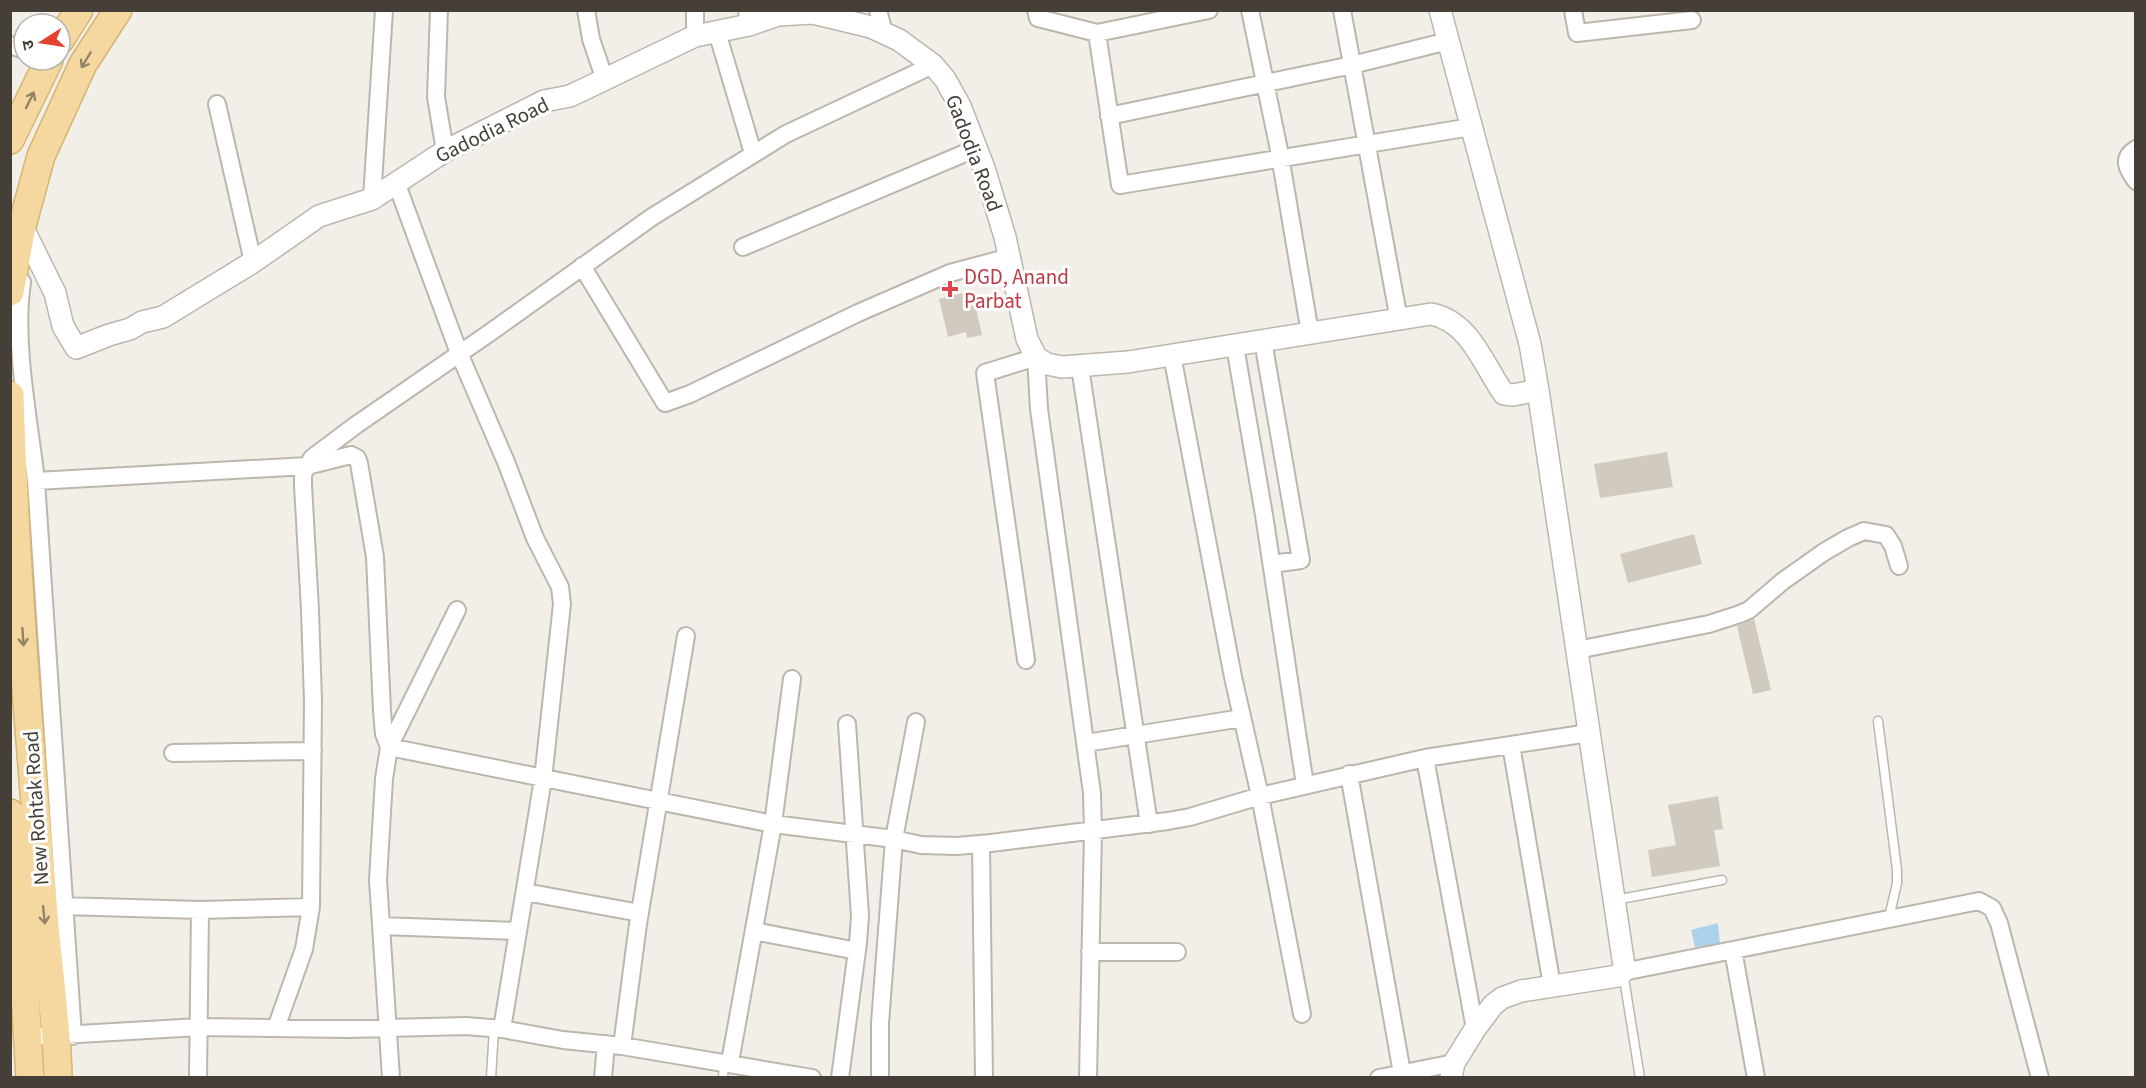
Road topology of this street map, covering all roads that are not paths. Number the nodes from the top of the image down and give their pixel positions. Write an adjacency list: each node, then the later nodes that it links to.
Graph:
1 (118, 10): 39 (main road, one-way to 39)
2 (384, 10): 38 (street)
3 (439, 10): 33 (street)
4 (586, 10): 24 (street)
5 (695, 10): 19 (street)
6 (878, 10): 17 (street)
7 (1036, 10): 18 (street)
8 (1209, 10): 18 (street)
9 (1250, 10): 25 (street)
10 (1342, 10): 22 (street)
11 (1440, 10): 20 (street)
12 (1573, 10): 15 (street)
13 (813, 12): 14 (street, Gadodia Road); 17 (street, Gadodia Road)
14 (748, 18): 16 (street, Gadodia Road)
15 (1692, 20)
16 (717, 32): 19 (street, Gadodia Road); 34 (street)
17 (884, 33): 21 (street, Gadodia Road)
18 (1096, 33): 27 (street)
19 (695, 36): 24 (street, Gadodia Road)
20 (1448, 41): 22 (street); 28 (street)
21 (933, 65): 31 (street, Gadodia Road); 34 (street)
22 (1352, 65): 25 (street); 30 (street)
23 (43, 72): 29 (main road, one-way to 23)
24 (605, 80): 33 (street, Gadodia Road)
25 (1265, 82): 27 (street); 35 (street)
26 (218, 104): 42 (street)
27 (1109, 116): 35 (street)
28 (1471, 127): 30 (street); 53 (street)
29 (10, 140)
30 (1368, 146): 35 (street); 45 (street)
31 (977, 148): 40 (street); 41 (street, Gadodia Road)
32 (2136, 149): 36 (street)
33 (445, 151): 37 (street, Gadodia Road)
34 (753, 153): 43 (street)
35 (1280, 160): 46 (street)
36 (2136, 181)
37 (396, 183): 38 (street, Gadodia Road); 49 (street)
38 (372, 199): 42 (street, Gadodia Road)
39 (25, 232): 42 (street, Gadodia Road); 44 (main road); 56 (street)
40 (743, 247)
41 (1010, 257): 43 (street); 51 (street, Gadodia Road)
42 (253, 262)
43 (582, 266): 49 (street)
44 (10, 292)
45 (1399, 320): 46 (street); 53 (street)
46 (1310, 333): 47 (street)
47 (1263, 341): 48 (street); 57 (street)
48 (1235, 346): 50 (street); 57 (street)
49 (459, 353): 55 (street); 77 (street)
50 (1172, 355): 52 (street); 64 (street)
51 (1036, 357): 52 (street); 62 (street); 70 (street)
52 (1080, 367): 69 (street)
53 (1538, 390): 61 (street)
54 (10, 395): 112 (main road, New Rohtak Road, one-way to 112)
55 (307, 466): 56 (street); 72 (street); 73 (street)
56 (36, 481): 91 (street)
57 (1272, 564): 78 (street)
58 (1899, 566): 61 (street)
59 (456, 610): 72 (street)
60 (686, 636): 80 (street)
61 (1577, 650): 68 (street)
62 (1026, 660)
63 (792, 679): 82 (street)
64 (1242, 718): 69 (street); 79 (street)
65 (1878, 721): 95 (lane)
66 (916, 722): 86 (street)
67 (847, 724): 85 (street)
68 (1589, 733): 71 (street); 90 (street)
69 (1136, 735): 70 (street); 83 (street)
70 (1086, 743): 84 (street)
71 (1511, 745): 75 (street); 104 (street)
72 (389, 747): 77 (street); 96 (street)
73 (314, 752): 74 (street); 92 (street)
74 (173, 753)
75 (1425, 758): 76 (street); 111 (street)
76 (1349, 774): 78 (street); 116 (street)
77 (543, 779): 80 (street); 89 (street)
78 (1305, 785): 79 (street)
79 (1260, 796): 83 (street); 105 (street)
80 (660, 801): 82 (street); 94 (street)
81 (10, 813): 106 (main road, New Rohtak Road)
82 (773, 824): 85 (street); 98 (street)
83 (1149, 824): 84 (street)
84 (1093, 831): 87 (street); 101 (street)
85 (855, 834): 86 (street); 100 (street)
86 (894, 839): 87 (street); 125 (street)
87 (981, 844): 126 (street)
88 (1722, 880): 90 (lane)
89 (525, 892): 94 (street); 97 (street)
90 (1615, 900): 103 (street)
91 (63, 906): 93 (street); 112 (street)
92 (311, 908): 93 (street); 108 (street)
93 (200, 910): 107 (street)
94 (640, 913): 113 (street)
95 (1889, 918): 99 (street); 131 (street)
96 (382, 926): 97 (street); 109 (street)
97 (518, 931): 110 (street)
98 (754, 931): 100 (street); 114 (street)
99 (1734, 950): 103 (street); 130 (street)
100 (857, 951): 124 (street)
101 (1090, 952): 102 (street); 127 (street)
102 (1177, 952)
103 (1623, 972): 104 (street); 129 (lane)
104 (1552, 986): 111 (street)
105 (1302, 1014)
106 (21, 1022): 112 (street); 117 (main road, New Rohtak Road)
107 (199, 1027): 108 (street); 112 (street); 119 (street)
108 (276, 1028): 109 (street)
109 (390, 1028): 110 (street); 120 (street)
110 (498, 1028): 113 (street); 121 (lane)
111 (1475, 1029): 115 (street)
112 (65, 1036): 118 (main road, New Rohtak Road)
113 (614, 1045): 114 (street); 122 (street)
114 (726, 1067): 123 (street)
115 (1452, 1070): 116 (street)
116 (1402, 1073): 128 (street)
117 (30, 1077)
118 (58, 1077)
119 (198, 1077)
120 (391, 1077)
121 (491, 1077)
122 (603, 1077)
123 (812, 1077)
124 (840, 1077)
125 (880, 1077)
126 (984, 1077)
127 (1088, 1077)
128 (1379, 1077)
129 (1640, 1077)
130 (1756, 1077)
131 (2040, 1077)

